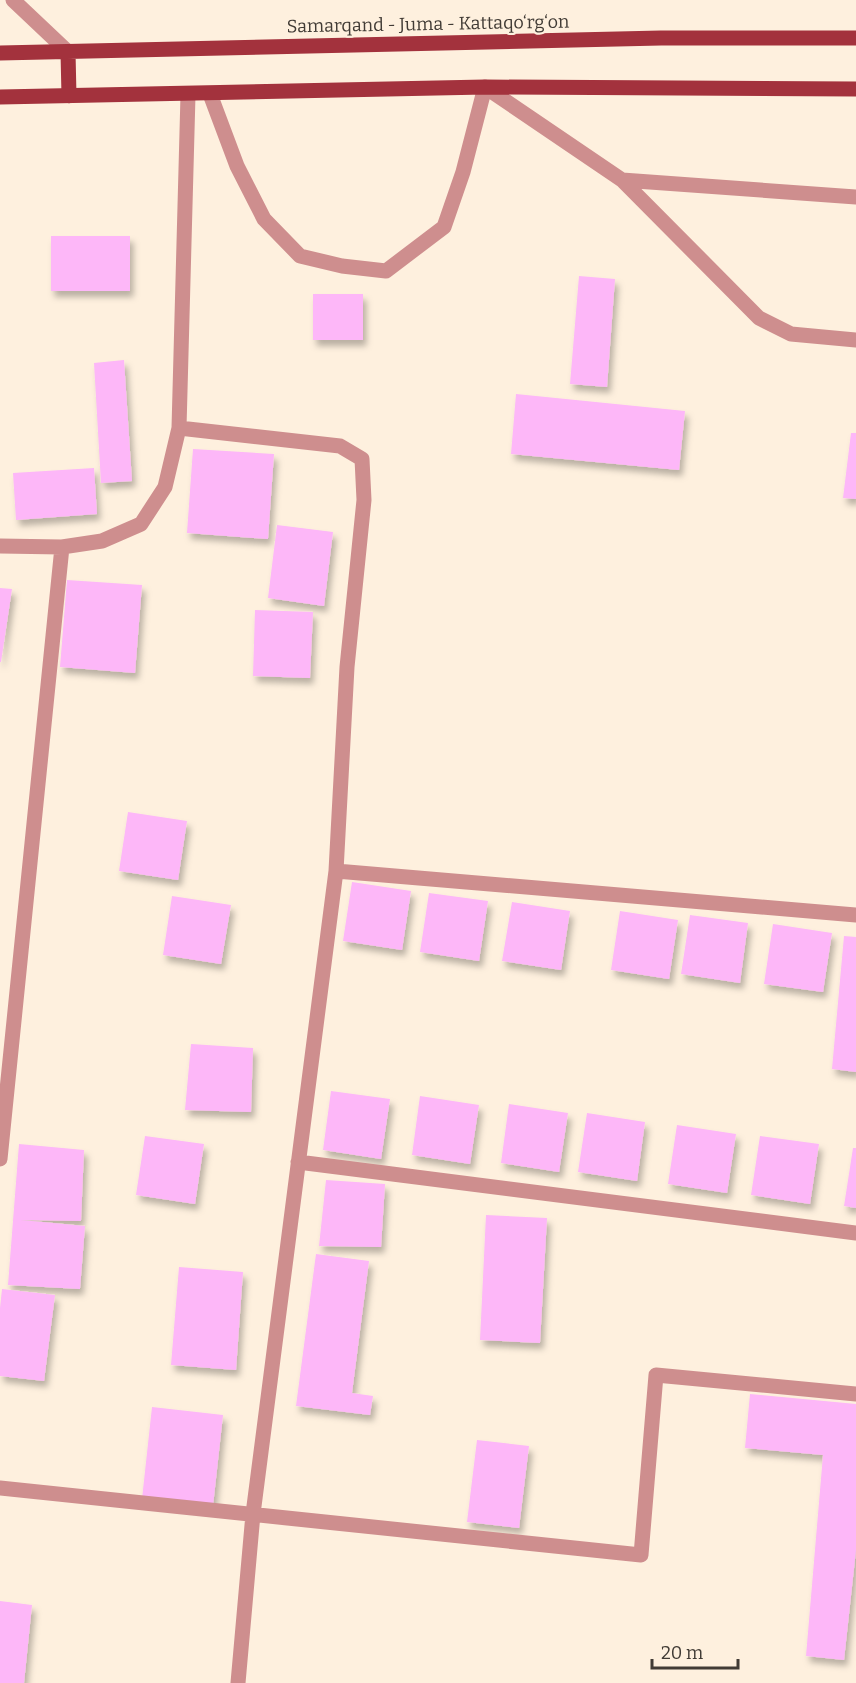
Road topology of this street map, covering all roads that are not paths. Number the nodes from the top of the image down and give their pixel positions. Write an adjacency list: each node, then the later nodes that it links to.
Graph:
1 (13, 0): 3 (street)
2 (856, 38): 3 (main road, Samarqand - Juma - Kattaqo‘rg‘on)
3 (68, 52): 4 (main road, Samarqand - Juma - Kattaqo‘rg‘on); 9 (main road)
4 (0, 53)
5 (485, 87): 6 (main road); 8 (main road); 8 (street); 11 (street)
6 (856, 89)
7 (188, 94): 8 (main road); 9 (main road); 14 (street)
8 (210, 94)
9 (69, 96): 10 (main road)
10 (0, 97)
11 (622, 180): 12 (street); 13 (street)
12 (856, 198)
13 (856, 340)
14 (179, 428): 16 (street); 17 (street)
15 (0, 546): 16 (street)
16 (62, 547): 19 (street)
17 (336, 871): 18 (street); 20 (street)
18 (856, 915)
19 (0, 1159)
20 (298, 1162): 21 (street); 24 (street)
21 (856, 1233)
22 (856, 1394): 24 (street)
23 (0, 1488): 24 (street)
24 (253, 1514): 25 (street)
25 (238, 1683)

